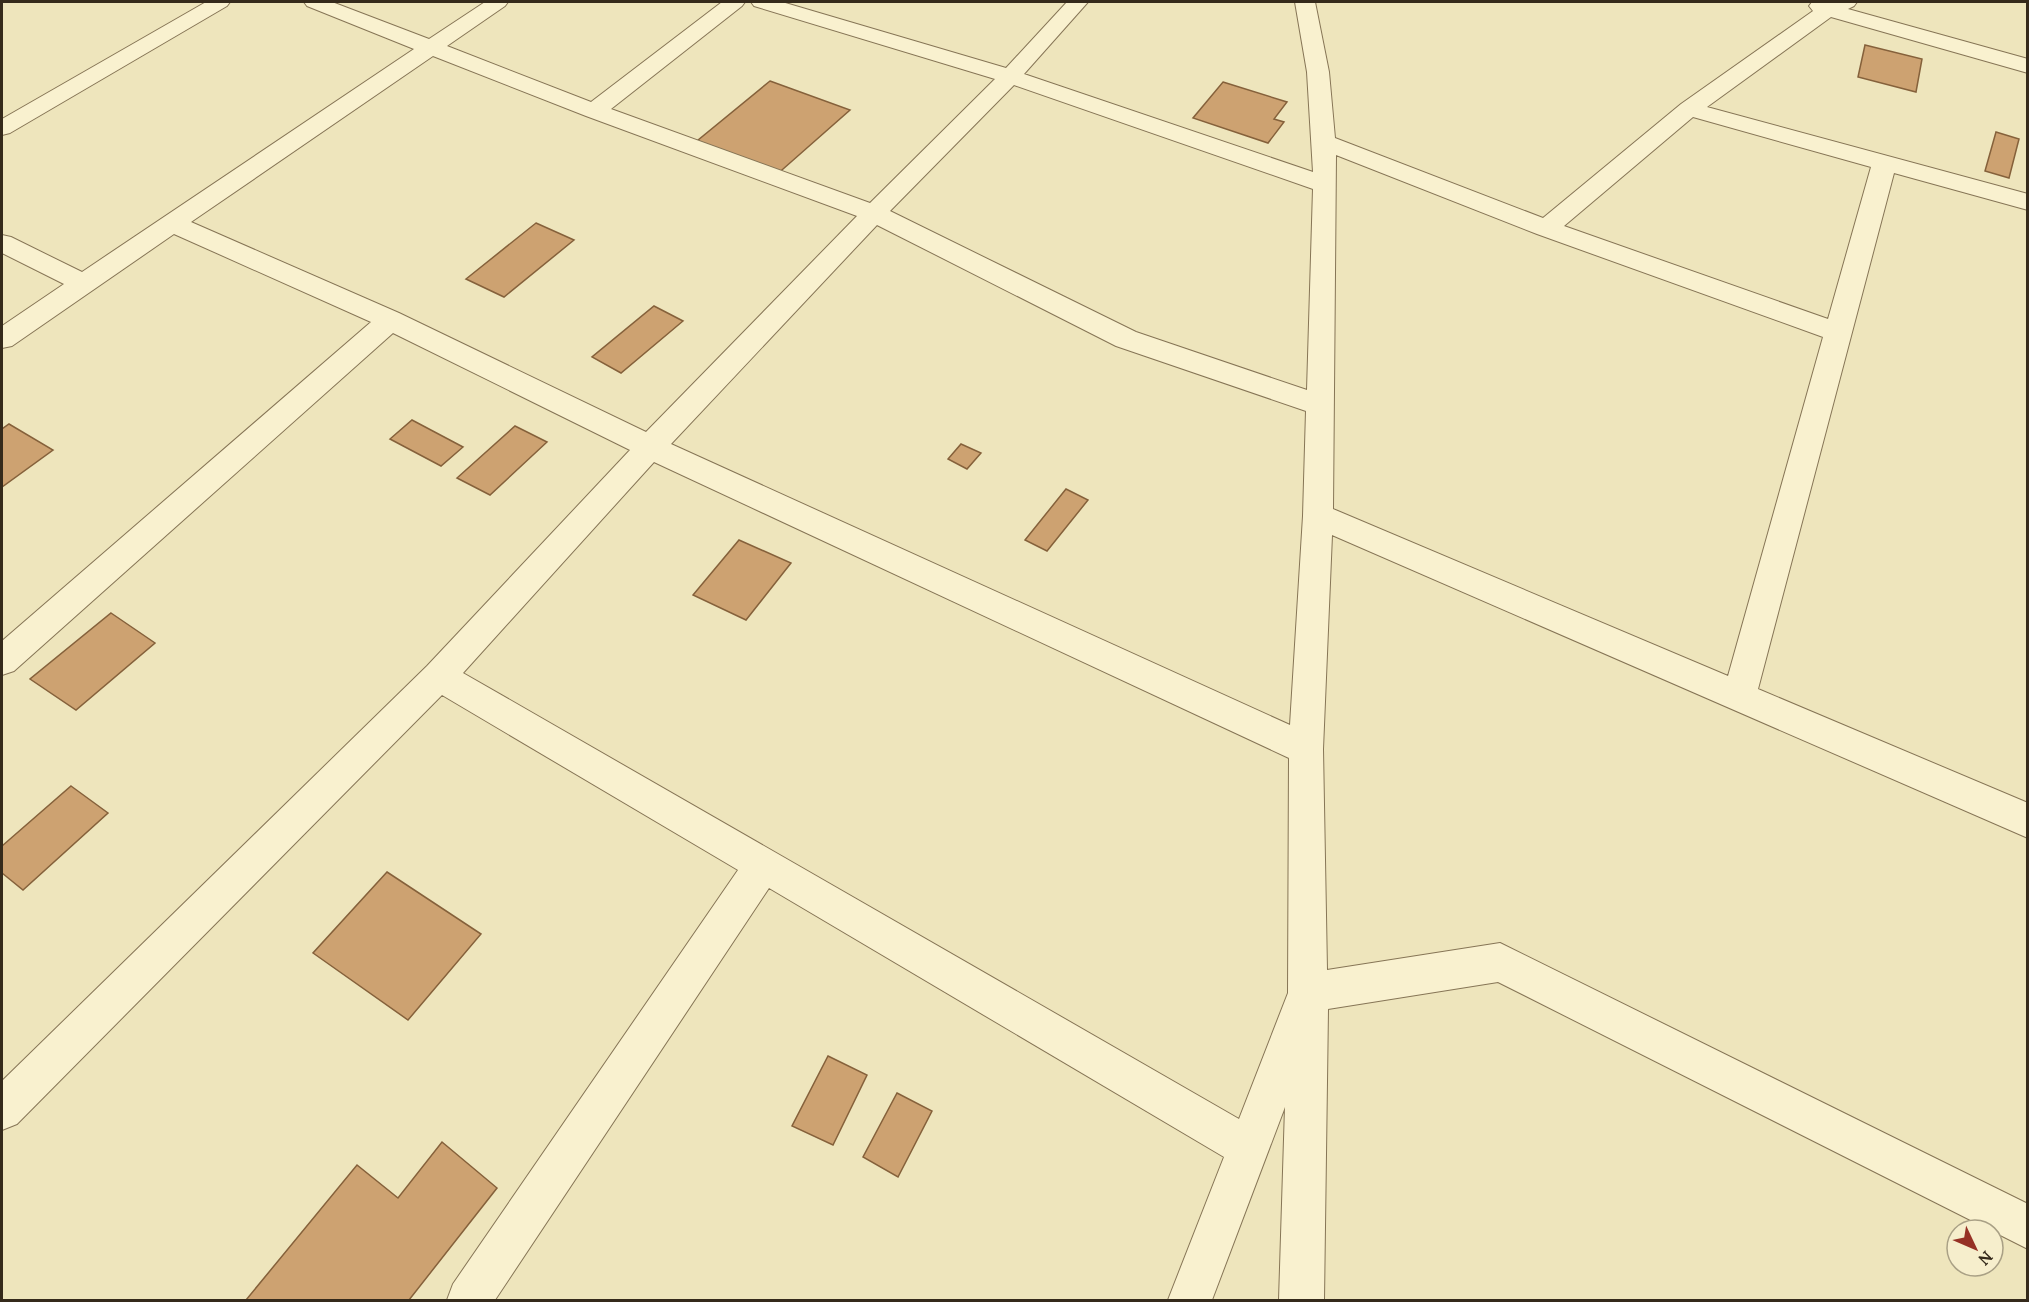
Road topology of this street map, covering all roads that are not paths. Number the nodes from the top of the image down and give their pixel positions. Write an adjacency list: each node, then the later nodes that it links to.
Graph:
1 (220, 2): 14 (street)
2 (314, 2): 9 (street)
3 (498, 2): 9 (street)
4 (735, 2): 13 (street)
5 (761, 2): 11 (street)
6 (1078, 2): 11 (street)
7 (1829, 4): 10 (street); 12 (street)
8 (1311, 7): 15 (street)
9 (430, 47): 13 (street); 20 (street)
10 (2028, 66)
11 (1010, 76): 17 (street); 19 (street)
12 (1689, 109): 16 (street); 21 (street)
13 (594, 111): 19 (street)
14 (2, 128)
15 (1324, 142): 17 (street); 21 (street)
16 (1884, 164): 18 (street); 25 (street)
17 (1325, 185): 27 (street)
18 (2028, 202)
19 (874, 213): 27 (street); 28 (street)
20 (171, 223): 23 (street); 24 (street)
21 (1546, 228): 25 (street)
22 (2, 243): 23 (street)
23 (82, 283): 26 (street)
24 (390, 320): 28 (street); 30 (street)
25 (1838, 332): 32 (street)
26 (2, 339)
27 (1320, 405): 29 (street)
28 (650, 447): 31 (street); 33 (street)
29 (1318, 516): 32 (street); 33 (street)
30 (2, 661)
31 (439, 676): 35 (street); 37 (street)
32 (1739, 696): 34 (street)
33 (1306, 749): 36 (street)
34 (2028, 821)
35 (764, 864): 38 (street); 40 (street)
36 (1308, 993): 38 (street); 39 (street); 42 (street)
37 (2, 1109)
38 (1249, 1148): 41 (street)
39 (2028, 1227)
40 (469, 1300)
41 (1190, 1300)
42 (1302, 1300)

